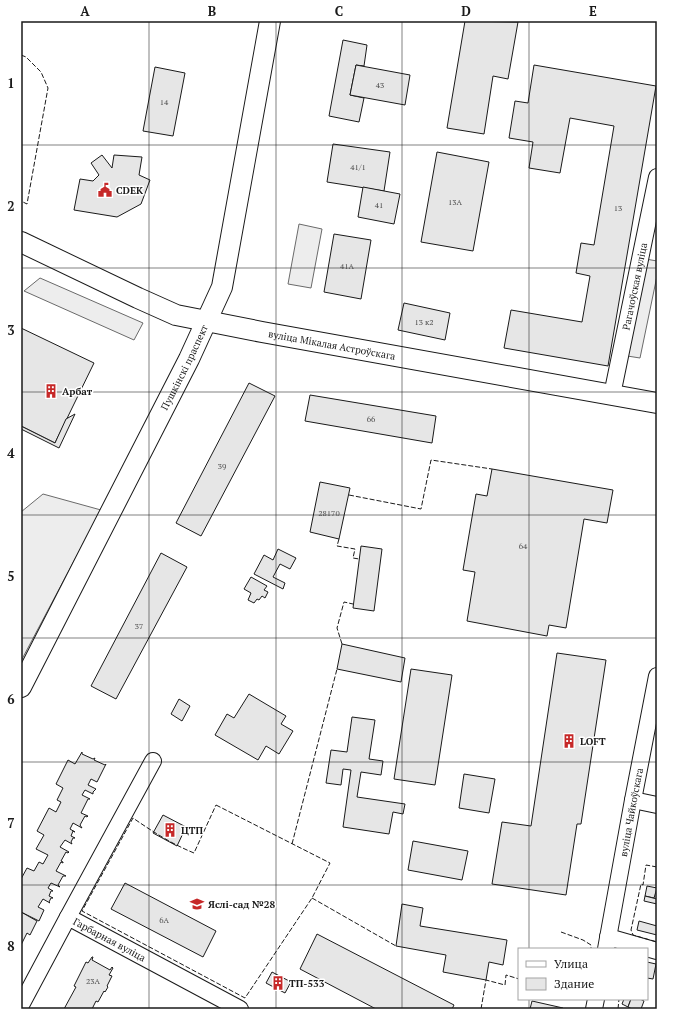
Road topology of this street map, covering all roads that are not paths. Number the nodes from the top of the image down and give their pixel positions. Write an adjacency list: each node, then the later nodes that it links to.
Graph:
1 (270, 21): 4 (main road, Пушкінскі праспект)
2 (657, 177): 5 (street, Рагачоўская вуліца)
3 (21, 242): 4 (main road, вуліца Мікалая Астроўскага)
4 (207, 322): 5 (main road, вуліца Мікалая Астроўскага); 8 (main road, Пушкінскі праспект)
5 (612, 395): 6 (main road, вуліца Мікалая Астроўскага)
6 (657, 404)
7 (657, 676): 10 (street, вуліца Чайкоўскага)
8 (21, 687)
9 (153, 761): 12 (street)
10 (633, 800): 11 (street); 13 (street, вуліца Чайкоўскага)
11 (657, 805)
12 (68, 917): 15 (street, Гарбарная вуліца); 16 (street, Гарбарная вуліца)
13 (607, 943): 14 (street)
14 (638, 948)
15 (21, 1005)
16 (240, 1009)

